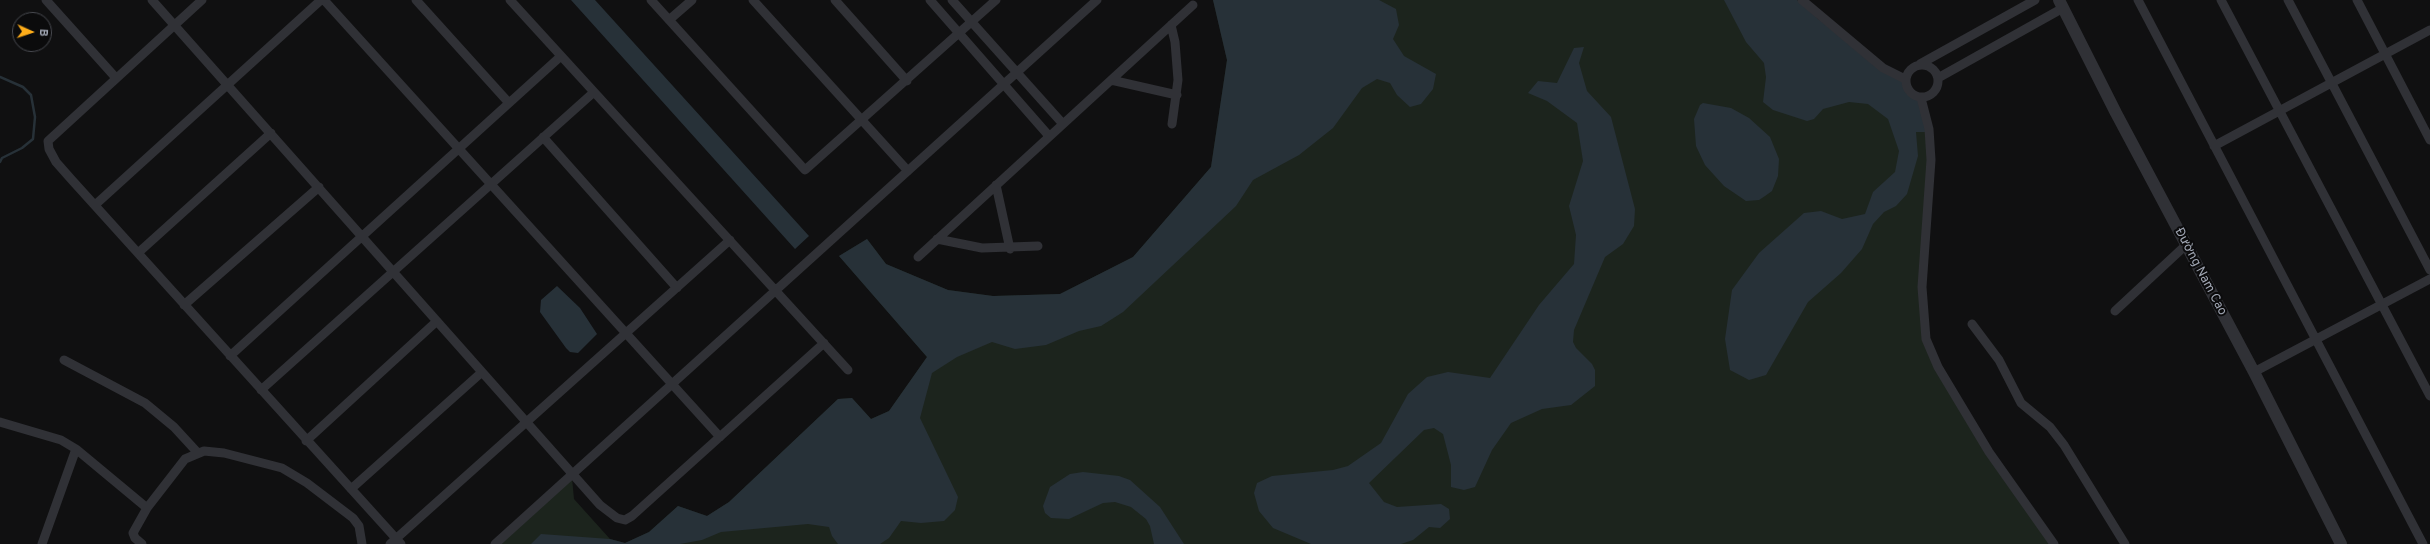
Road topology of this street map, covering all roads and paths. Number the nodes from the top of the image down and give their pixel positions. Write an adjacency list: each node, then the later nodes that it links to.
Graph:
1 (46, 0): 33 (street)
2 (152, 0): 25 (street)
3 (202, 0): 25 (street)
4 (322, 0): 39 (street); 54 (street)
5 (416, 0): 44 (street)
6 (510, 0): 30 (street)
7 (652, 0): 23 (street)
8 (692, 0): 23 (street)
9 (753, 0): 46 (street)
10 (835, 0): 37 (street)
11 (930, 0): 28 (street)
12 (952, 0): 24 (street)
13 (996, 0): 24 (street)
14 (1097, 0): 32 (street)
15 (1802, 0): 35 (street)
16 (2035, 0): 31 (street)
17 (2138, 0): 53 (street)
18 (2221, 0): 45 (street)
19 (2288, 0): 38 (street)
20 (2357, 0): 29 (street)
21 (2061, 4): 34 (street); 64 (street, Đường Nam Cao)
22 (1193, 5): 26 (street)
23 (670, 20): 46 (street)
24 (972, 22): 28 (street); 32 (street)
25 (175, 25): 33 (street); 39 (street)
26 (1171, 25): 36 (street); 42 (street)
27 (2430, 30): 29 (street)
28 (960, 33): 37 (street); 40 (street)
29 (2385, 54): 38 (street); 52 (street)
30 (561, 56): 41 (street); 44 (street)
31 (1920, 64): 34 (street); 35 (street)
32 (1017, 72): 40 (street); 47 (street)
33 (116, 78): 59 (street)
34 (1938, 78): 43 (street)
35 (1905, 79): 43 (street)
36 (1111, 80): 42 (street); 47 (street)
37 (907, 81): 46 (street)
38 (2332, 82): 45 (street); 68 (street)
39 (228, 84): 49 (street); 59 (street)
40 (1004, 84): 50 (street); 55 (street)
41 (594, 92): 51 (street); 62 (street)
42 (1176, 95): 48 (street)
43 (1921, 98): 103 (street)
44 (509, 103): 54 (street)
45 (2278, 110): 53 (street); 73 (street)
46 (862, 120): 55 (street)
47 (1063, 124): 50 (street)
48 (1172, 124)
49 (271, 133): 58 (street); 66 (street)
50 (1049, 136): 57 (street)
51 (544, 137): 56 (street); 71 (street)
52 (2430, 140)
53 (2214, 146): 79 (street)
54 (458, 148): 56 (street); 60 (street)
55 (908, 171): 72 (street)
56 (491, 184): 69 (street); 78 (street)
57 (996, 185): 61 (street); 65 (street)
58 (319, 187): 60 (street); 74 (street)
59 (95, 205): 66 (street)
60 (362, 236): 69 (street); 81 (street)
61 (937, 239): 65 (street); 67 (street)
62 (730, 240): 71 (street); 72 (street)
63 (1038, 246): 65 (street)
64 (2186, 246): 75 (street); 85 (street, Đường Nam Cao)
65 (1010, 249)
66 (138, 253): 74 (street)
67 (918, 257)
68 (2430, 270)
69 (393, 271): 76 (street); 87 (street)
70 (2430, 279): 73 (street)
71 (677, 288): 78 (street)
72 (776, 290): 80 (street); 86 (street)
73 (2381, 304): 79 (street); 88 (street)
74 (184, 305): 81 (street)
75 (2115, 311)
76 (437, 321): 84 (street); 92 (street)
77 (1972, 324): 104 (street)
78 (626, 333): 86 (street); 90 (street)
79 (2314, 339): 85 (street); 106 (street)
80 (824, 344): 83 (street); 91 (street)
81 (230, 356): 87 (street)
82 (64, 360): 94 (street)
83 (848, 370)
84 (482, 372): 90 (street); 96 (street)
85 (2254, 372): 105 (street, Đường Nam Cao)
86 (672, 384): 91 (street); 95 (street)
87 (261, 390): 92 (street)
88 (2430, 396)
89 (0, 422): 93 (street)
90 (527, 422): 95 (street); 98 (street)
91 (720, 437): 95 (street)
92 (306, 441): 96 (street)
93 (76, 449): 97 (street); 99 (street)
94 (197, 452): 97 (street); 101 (street)
95 (573, 474): 102 (street)
96 (351, 489): 98 (street)
97 (147, 508): 100 (street)
98 (395, 542)
99 (42, 544)
100 (142, 544)
101 (362, 544)
102 (495, 544)
103 (2054, 544)
104 (2125, 544)
105 (2341, 544)
106 (2422, 544)

